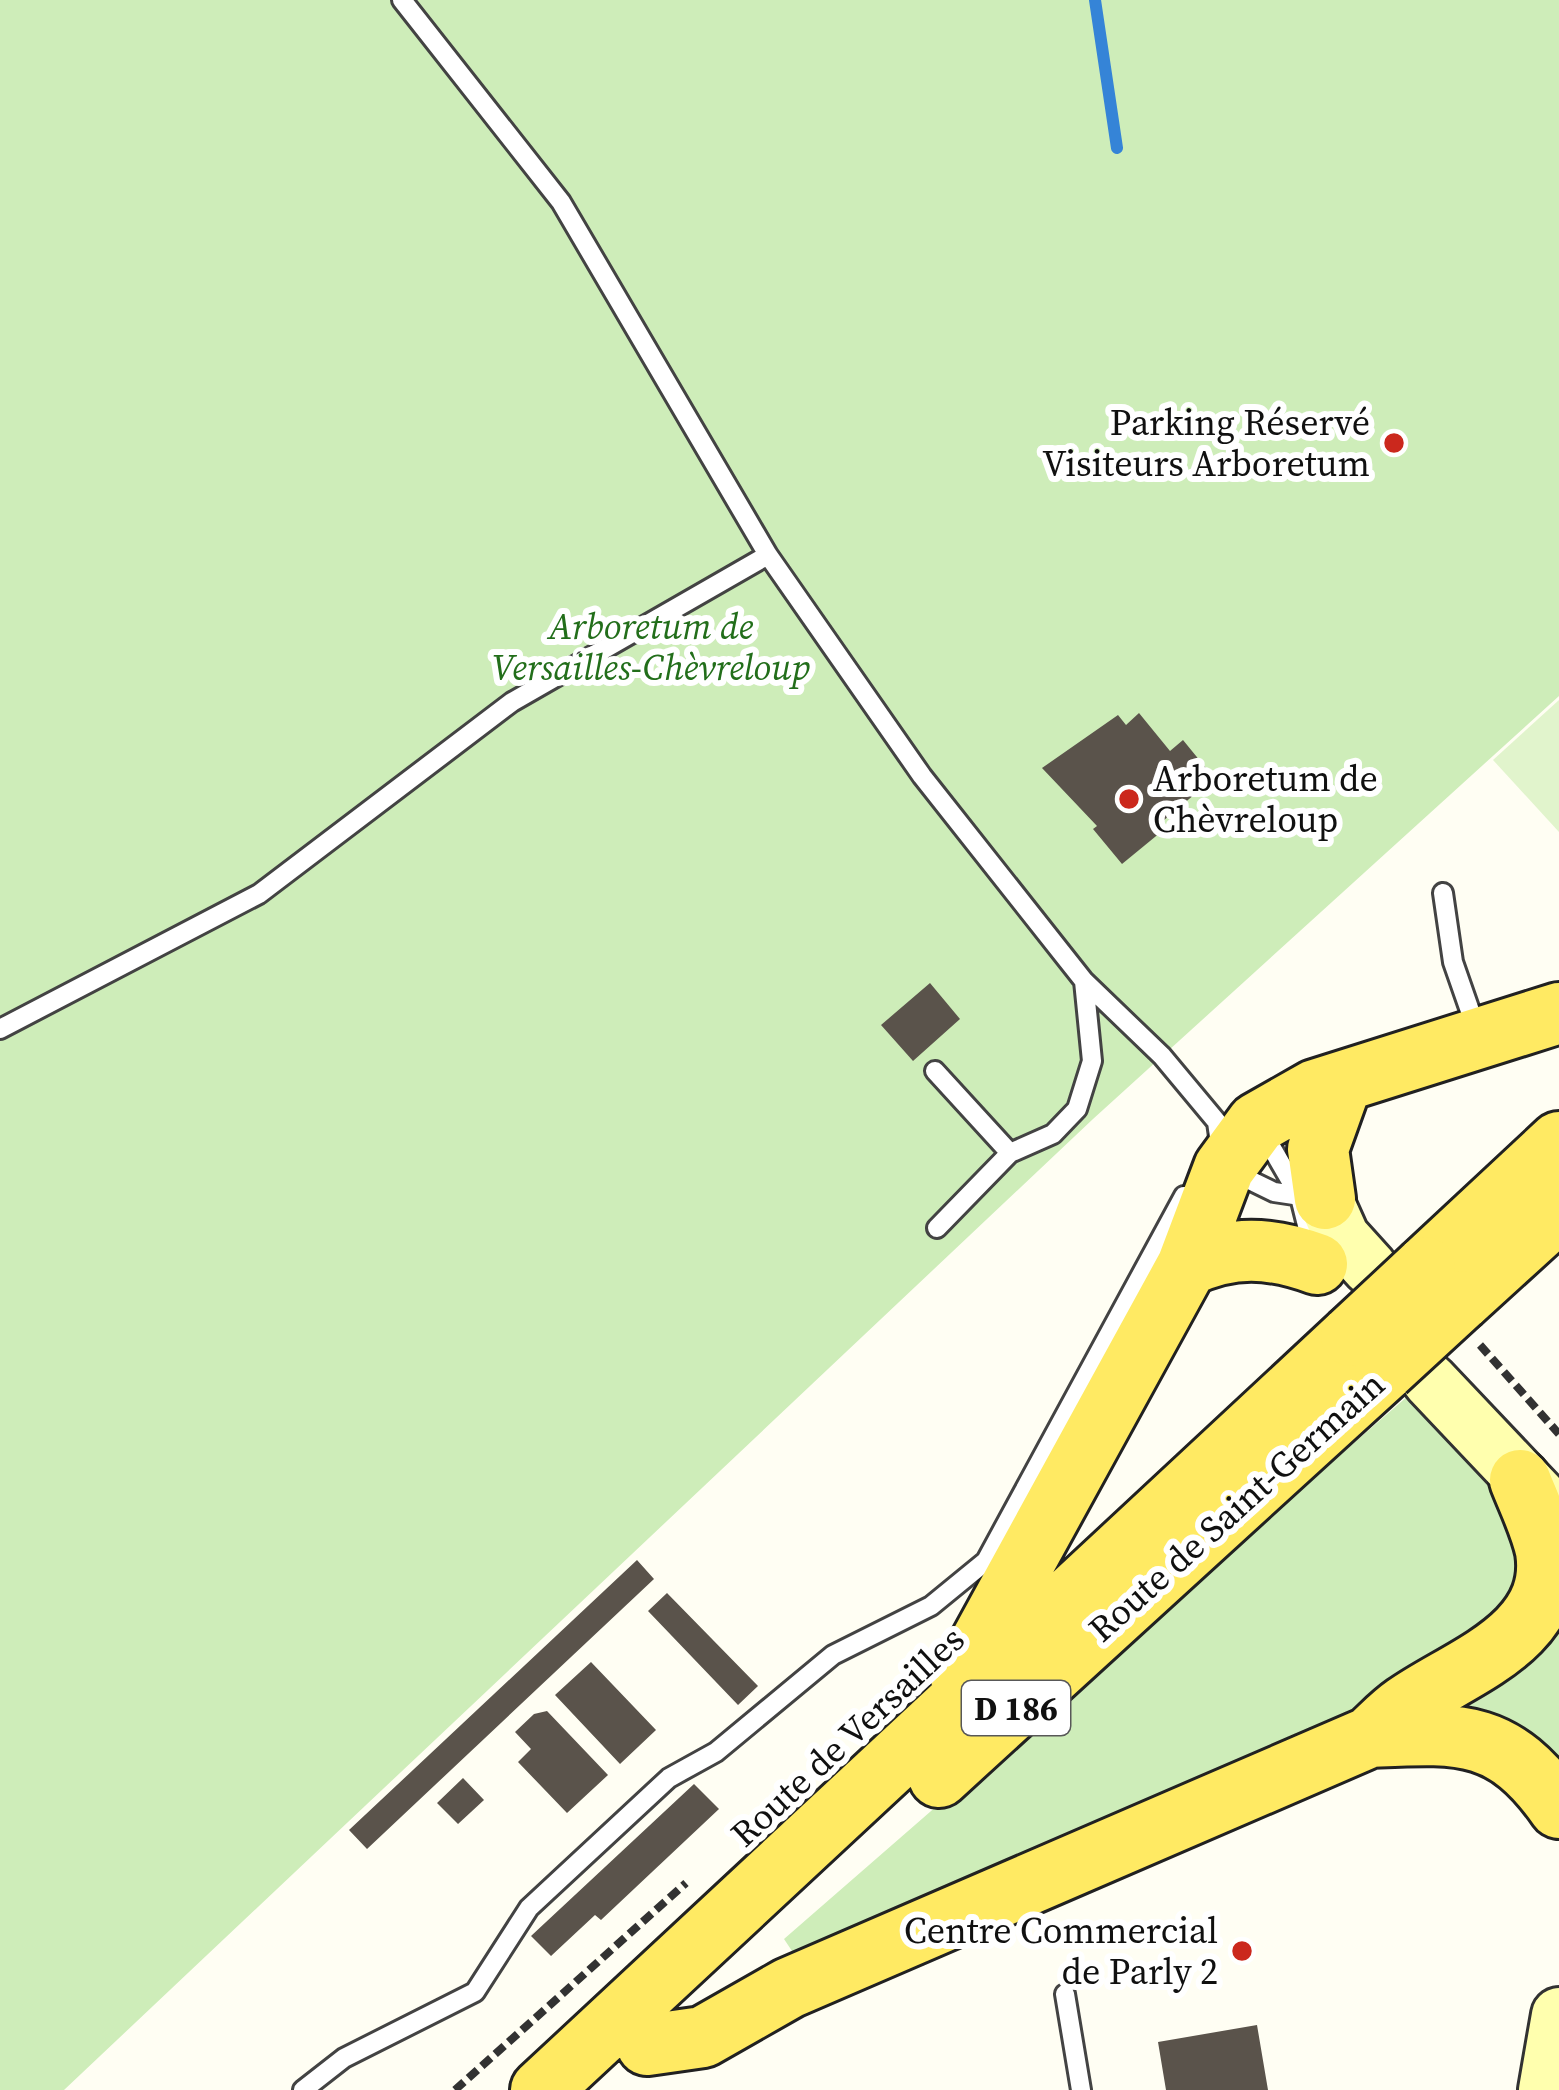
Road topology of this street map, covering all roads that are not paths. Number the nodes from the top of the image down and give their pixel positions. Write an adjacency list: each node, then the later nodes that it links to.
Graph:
1 (402, 0): 2 (lane)
2 (768, 555): 4 (lane); 6 (lane)
3 (1443, 893): 7 (lane)
4 (1084, 981): 10 (lane); 12 (lane)
5 (1559, 1013): 7 (main road)
6 (0, 1030)
7 (1479, 1035): 9 (main road)
8 (935, 1071): 12 (lane)
9 (1342, 1082): 10 (main road); 13 (main road)
10 (1233, 1138): 13 (lane); 13 (lane); 16 (main road); 18 (lane)
11 (1559, 1142): 17 (main road, Route de Saint-Germain / D 186)
12 (1010, 1153): 15 (lane)
13 (1313, 1198): 17 (main road)
14 (1559, 1211): 17 (main road, Route de Saint-Germain / D 186)
15 (937, 1228)
16 (1186, 1266): 17 (main road); 18 (main road)
17 (1401, 1317): 19 (main road); 20 (main road, Route de Saint-Germain / D 186); 25 (main road, Route de Saint-Germain / D 186)
18 (1070, 1449): 20 (main road); 26 (lane)
19 (1546, 1490): 21 (main road)
20 (961, 1701): 27 (main road, Route de Saint-Germain / D 186)
21 (1370, 1737): 22 (main road); 25 (main road)
22 (1559, 1808)
23 (1065, 1994): 29 (lane)
24 (1559, 2015): 30 (main road)
25 (647, 2045): 28 (main road, D 186)
26 (303, 2090)
27 (541, 2090)
28 (599, 2090)
29 (1081, 2090)
30 (1546, 2090)

